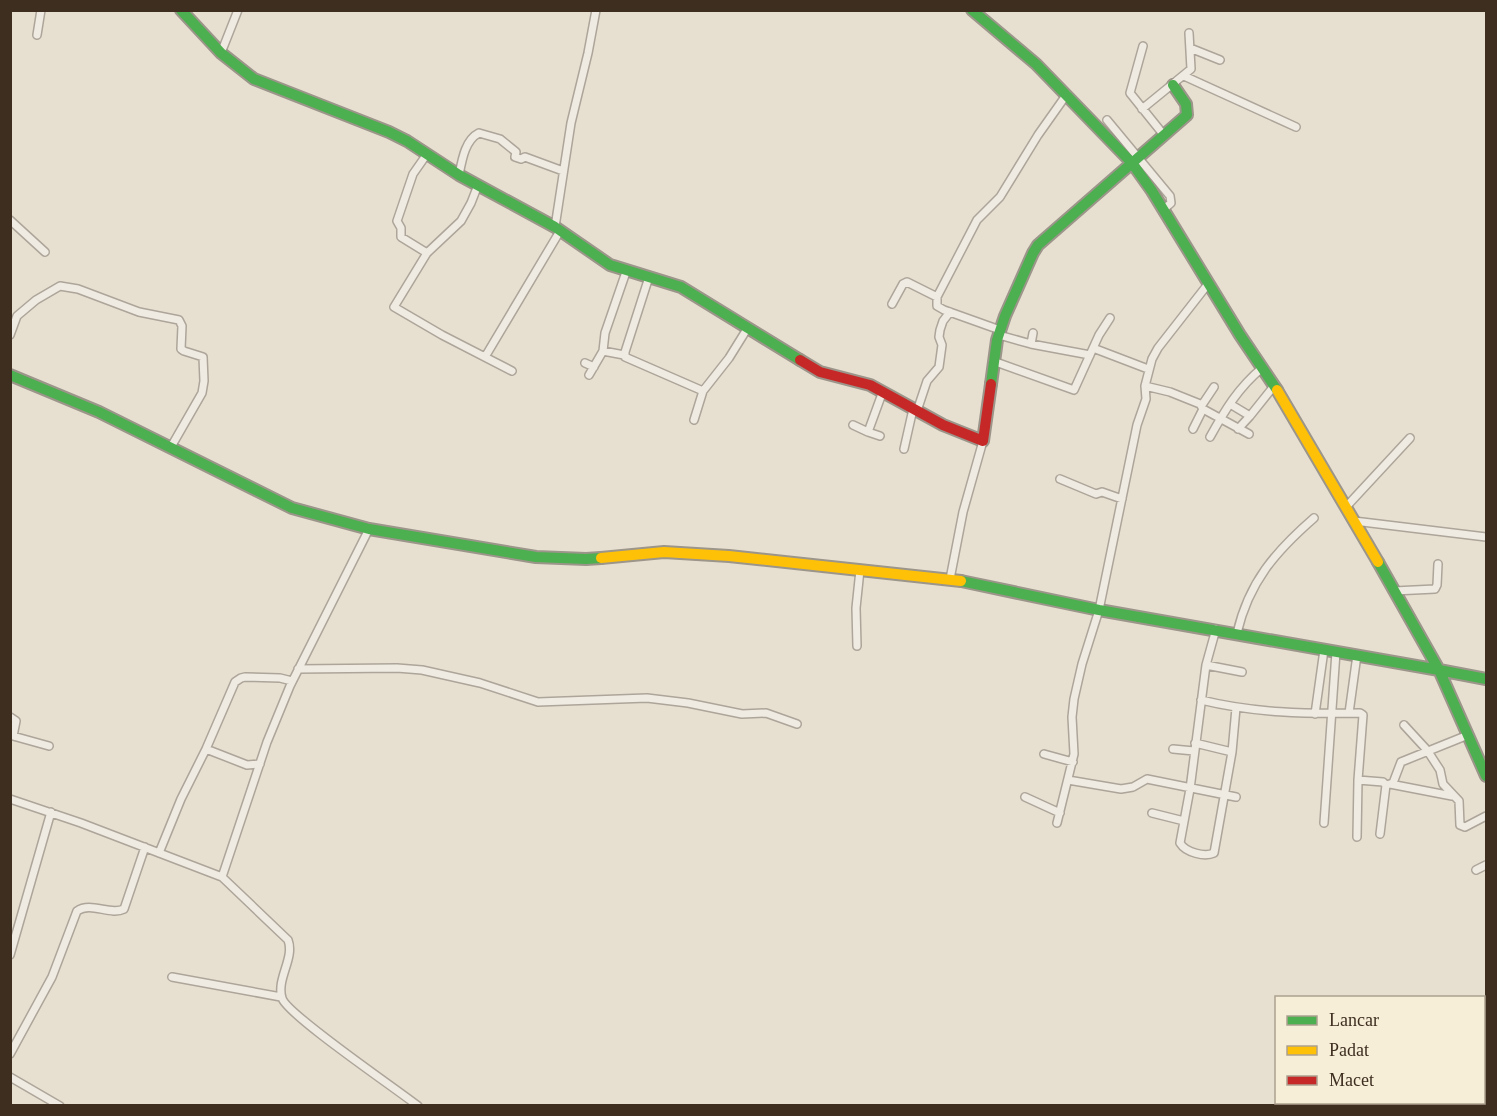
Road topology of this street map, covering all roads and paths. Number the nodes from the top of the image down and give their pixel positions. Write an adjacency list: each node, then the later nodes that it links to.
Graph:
1 (41, 10): 7 (street)
2 (181, 10): 10 (street)
3 (238, 10): 10 (street)
4 (596, 10): 21 (street)
5 (972, 10): 14 (street)
6 (1189, 33): 9 (street)
7 (37, 36)
8 (1143, 46): 15 (street)
9 (1190, 48): 11 (street); 12 (street)
10 (221, 53): 19 (street)
11 (1220, 60)
12 (1185, 76): 13 (street); 17 (street)
13 (1173, 85): 15 (street); 18 (street)
14 (1067, 94): 20 (street); 31 (street)
15 (1142, 110): 18 (street)
16 (1107, 120): 20 (street)
17 (1296, 128)
18 (1163, 134): 20 (street)
19 (427, 154): 22 (street); 27 (street)
20 (1135, 160): 30 (street); 36 (street)
21 (563, 171): 22 (street); 25 (street)
22 (459, 175): 23 (street)
23 (477, 185): 25 (street); 27 (street)
24 (10, 220): 26 (street)
25 (557, 229): 28 (street); 43 (street)
26 (45, 252)
27 (427, 253): 43 (street)
28 (626, 272): 29 (street); 40 (street)
29 (649, 277): 35 (street); 42 (street)
30 (1208, 285): 47 (street); 48 (street)
31 (937, 297): 32 (street); 33 (street)
32 (892, 304)
33 (950, 312): 36 (street); 59 (street)
34 (1110, 318): 41 (street)
35 (747, 329): 55 (street); 56 (street)
36 (1000, 332): 39 (street); 44 (street)
37 (1033, 333): 39 (street)
38 (10, 335): 72 (street)
39 (1031, 344): 41 (street)
40 (603, 351): 42 (street); 46 (street)
41 (1091, 352): 44 (street); 48 (street)
42 (624, 355): 55 (street)
43 (485, 357): 49 (street)
44 (993, 361): 71 (street)
45 (585, 363): 46 (street)
46 (594, 367): 51 (street)
47 (1262, 368): 53 (street); 57 (street)
48 (1148, 369): 52 (street)
49 (512, 371)
50 (10, 375): 72 (street)
51 (590, 375)
52 (1145, 386): 58 (street); 75 (street)
53 (1274, 386): 60 (street); 76 (street)
54 (1214, 387): 58 (street)
55 (703, 391): 62 (street)
56 (883, 391): 59 (street); 66 (street)
57 (1230, 404): 60 (street); 61 (street)
58 (1202, 407): 61 (street); 64 (street)
59 (915, 410): 71 (street); 73 (street)
60 (1250, 416): 65 (street)
61 (1220, 418): 65 (street); 69 (street)
62 (694, 420)
63 (853, 425): 66 (street)
64 (1193, 429)
65 (1238, 429): 67 (street)
66 (868, 432): 68 (street)
67 (1249, 434)
68 (880, 436)
69 (1210, 436)
70 (1410, 438): 76 (street)
71 (983, 441): 83 (street)
72 (171, 447): 79 (street)
73 (904, 449)
74 (1060, 480): 75 (street)
75 (1122, 500): 85 (street)
76 (1346, 507): 78 (street)
77 (1314, 518): 87 (street)
78 (1354, 521): 80 (street); 84 (street)
79 (369, 529): 82 (street); 93 (street)
80 (1486, 537)
81 (1438, 564): 84 (street)
82 (860, 570): 83 (street); 88 (street)
83 (950, 579): 85 (street)
84 (1394, 591): 94 (street)
85 (1099, 610): 86 (street); 114 (street)
86 (1216, 629): 87 (street); 92 (street)
87 (1236, 633): 89 (street)
88 (857, 646)
89 (1324, 650): 90 (street); 100 (street)
90 (1336, 652): 91 (street); 101 (street)
91 (1357, 656): 94 (street); 102 (street)
92 (1206, 665): 95 (street); 98 (street)
93 (298, 669): 97 (street); 104 (street)
94 (1439, 670): 96 (street); 106 (street)
95 (1242, 672)
96 (1486, 679)
97 (292, 681): 109 (street); 115 (street)
98 (1201, 700): 99 (street); 108 (street)
99 (1236, 708): 100 (street); 112 (street)
100 (1315, 714): 101 (street)
101 (1333, 714): 102 (street); 132 (street)
102 (1349, 714): 118 (street)
103 (10, 717): 107 (street)
104 (797, 724)
105 (1404, 725): 111 (street)
106 (1468, 735): 111 (street); 116 (street)
107 (49, 746)
108 (1194, 747): 110 (street); 112 (street); 120 (street)
109 (206, 749): 115 (street); 136 (street)
110 (1173, 749)
111 (1427, 750): 119 (street); 122 (street)
112 (1232, 752): 121 (street)
113 (1044, 754): 114 (street)
114 (1073, 762): 117 (street)
115 (260, 764): 139 (street)
116 (1486, 776)
117 (1068, 780): 120 (street); 127 (street)
118 (1358, 780): 119 (street); 134 (street)
119 (1388, 784): 122 (street); 133 (street)
120 (1190, 789): 121 (street); 130 (street)
121 (1224, 795): 124 (street); 130 (street)
122 (1454, 796): 129 (street)
123 (1025, 797): 127 (street)
124 (1236, 797)
125 (10, 799): 126 (street)
126 (51, 812): 135 (street); 140 (street)
127 (1060, 813): 131 (street)
128 (1152, 813): 130 (street)
129 (1486, 816)
130 (1185, 820)
131 (1057, 823)
132 (1324, 823)
133 (1380, 834)
134 (1357, 837)
135 (146, 848): 136 (street); 143 (street)
136 (159, 853): 139 (street)
137 (1486, 865): 138 (street)
138 (1476, 870)
139 (222, 877): 142 (street)
140 (10, 955)
141 (172, 976): 142 (street)
142 (281, 997): 146 (street)
143 (10, 1054)
144 (10, 1077): 145 (street)
145 (60, 1106)
146 (418, 1106)

